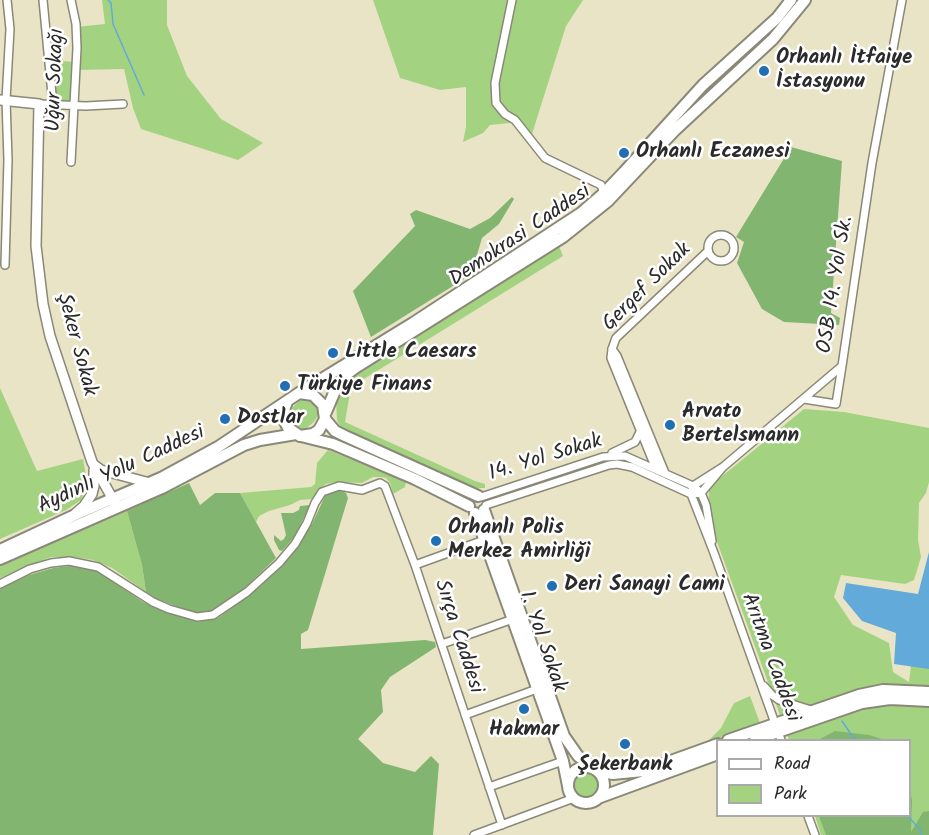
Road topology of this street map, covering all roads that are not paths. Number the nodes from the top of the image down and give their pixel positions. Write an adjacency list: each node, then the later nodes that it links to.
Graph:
1 (7, 0): 10 (street)
2 (44, 0): 15 (street)
3 (71, 0): 13 (street, Uğur Sokağı)
4 (512, 0): 17 (street)
5 (791, 0): 8 (main road, Demokrasi Caddesi)
6 (902, 0): 21 (street, OSB 14. Yol Sk.)
7 (804, 1): 9 (main road, Demokrasi Caddesi)
8 (726, 64): 9 (main road); 17 (main road, Demokrasi Caddesi)
9 (742, 66): 25 (main road, Demokrasi Caddesi)
10 (4, 73): 11 (street)
11 (3, 100): 12 (street); 19 (street)
12 (39, 104): 15 (street); 29 (street, Şeker Sokak)
13 (73, 104): 14 (street); 15 (street); 16 (street, Uğur Sokağı)
14 (123, 104)
15 (54, 105)
16 (70, 162)
17 (604, 193): 22 (main road, Demokrasi Caddesi)
18 (708, 251): 20 (street, Gergef Sokak)
19 (5, 265)
20 (612, 349): 26 (street, Gergef Sokak); 34 (street, Gergef Sokak)
21 (842, 366): 23 (street, OSB 14. Yol Sk.); 23 (street)
22 (299, 393): 24 (main road); 25 (main road)
23 (804, 399): 30 (street, OSB 14. Yol Sk.)
24 (287, 401): 27 (main road); 35 (main road, Aydınlı Yolu Caddesi)
25 (325, 415): 27 (main road); 33 (main road)
26 (640, 432): 28 (street); 31 (street, Gergef Sokak)
27 (298, 435): 33 (main road); 39 (main road, Aydınlı Yolu Caddesi)
28 (603, 457): 31 (street, 14. Yol Sokak); 40 (street, 14. Yol Sokak)
29 (92, 462): 32 (street); 38 (street, Şeker Sokak); 41 (street)
30 (723, 467): 36 (street); 37 (street)
31 (656, 469): 34 (street, Gergef Sokak)
32 (115, 474): 35 (street); 38 (street)
33 (418, 474): 40 (main road)
34 (664, 476): 36 (street, 14. Yol Sokak); 40 (street, 14. Yol Sokak)
35 (150, 483): 38 (main road, Aydınlı Yolu Caddesi)
36 (692, 490): 37 (street, 14. Yol Sokak); 44 (street)
37 (701, 493): 44 (street)
38 (109, 495): 39 (street); 41 (main road, Aydınlı Yolu Caddesi)
39 (126, 504): 45 (main road, Aydınlı Yolu Caddesi)
40 (479, 504): 42 (main road, 1. Yol Sokak); 62 (main road, 1. Yol Sokak)
41 (72, 516): 43 (main road, Aydınlı Yolu Caddesi)
42 (484, 540): 46 (street); 48 (main road, 1. Yol Sokak)
43 (0, 550)
44 (714, 553): 50 (street, Arıtma Caddesi)
45 (0, 559)
46 (415, 565): 47 (street, Sırça Caddesi); 49 (street, Sırça Caddesi)
47 (0, 584)
48 (513, 619): 49 (street); 51 (main road, 1. Yol Sokak)
49 (442, 644): 55 (street, Sırça Caddesi)
50 (758, 676): 54 (street); 56 (street, Arıtma Caddesi)
51 (537, 689): 55 (street); 61 (main road, 1. Yol Sokak)
52 (929, 692): 54 (main road)
53 (929, 701): 56 (main road)
54 (817, 710): 56 (main road)
55 (465, 715): 64 (street, Sırça Caddesi)
56 (778, 732): 57 (main road); 58 (main road)
57 (739, 739)
58 (760, 739)
59 (716, 744): 62 (main road)
60 (716, 754): 66 (main road)
61 (562, 762): 63 (main road, 1. Yol Sokak); 64 (street)
62 (596, 770): 63 (main road); 66 (main road)
63 (568, 786): 65 (main road, 1. Yol Sokak)
64 (489, 787): 68 (street, Sırça Caddesi)
65 (574, 798): 66 (main road); 68 (street)
66 (598, 798)
67 (808, 817): 70 (street)
68 (502, 825): 69 (street)
69 (474, 835)
70 (815, 835)

